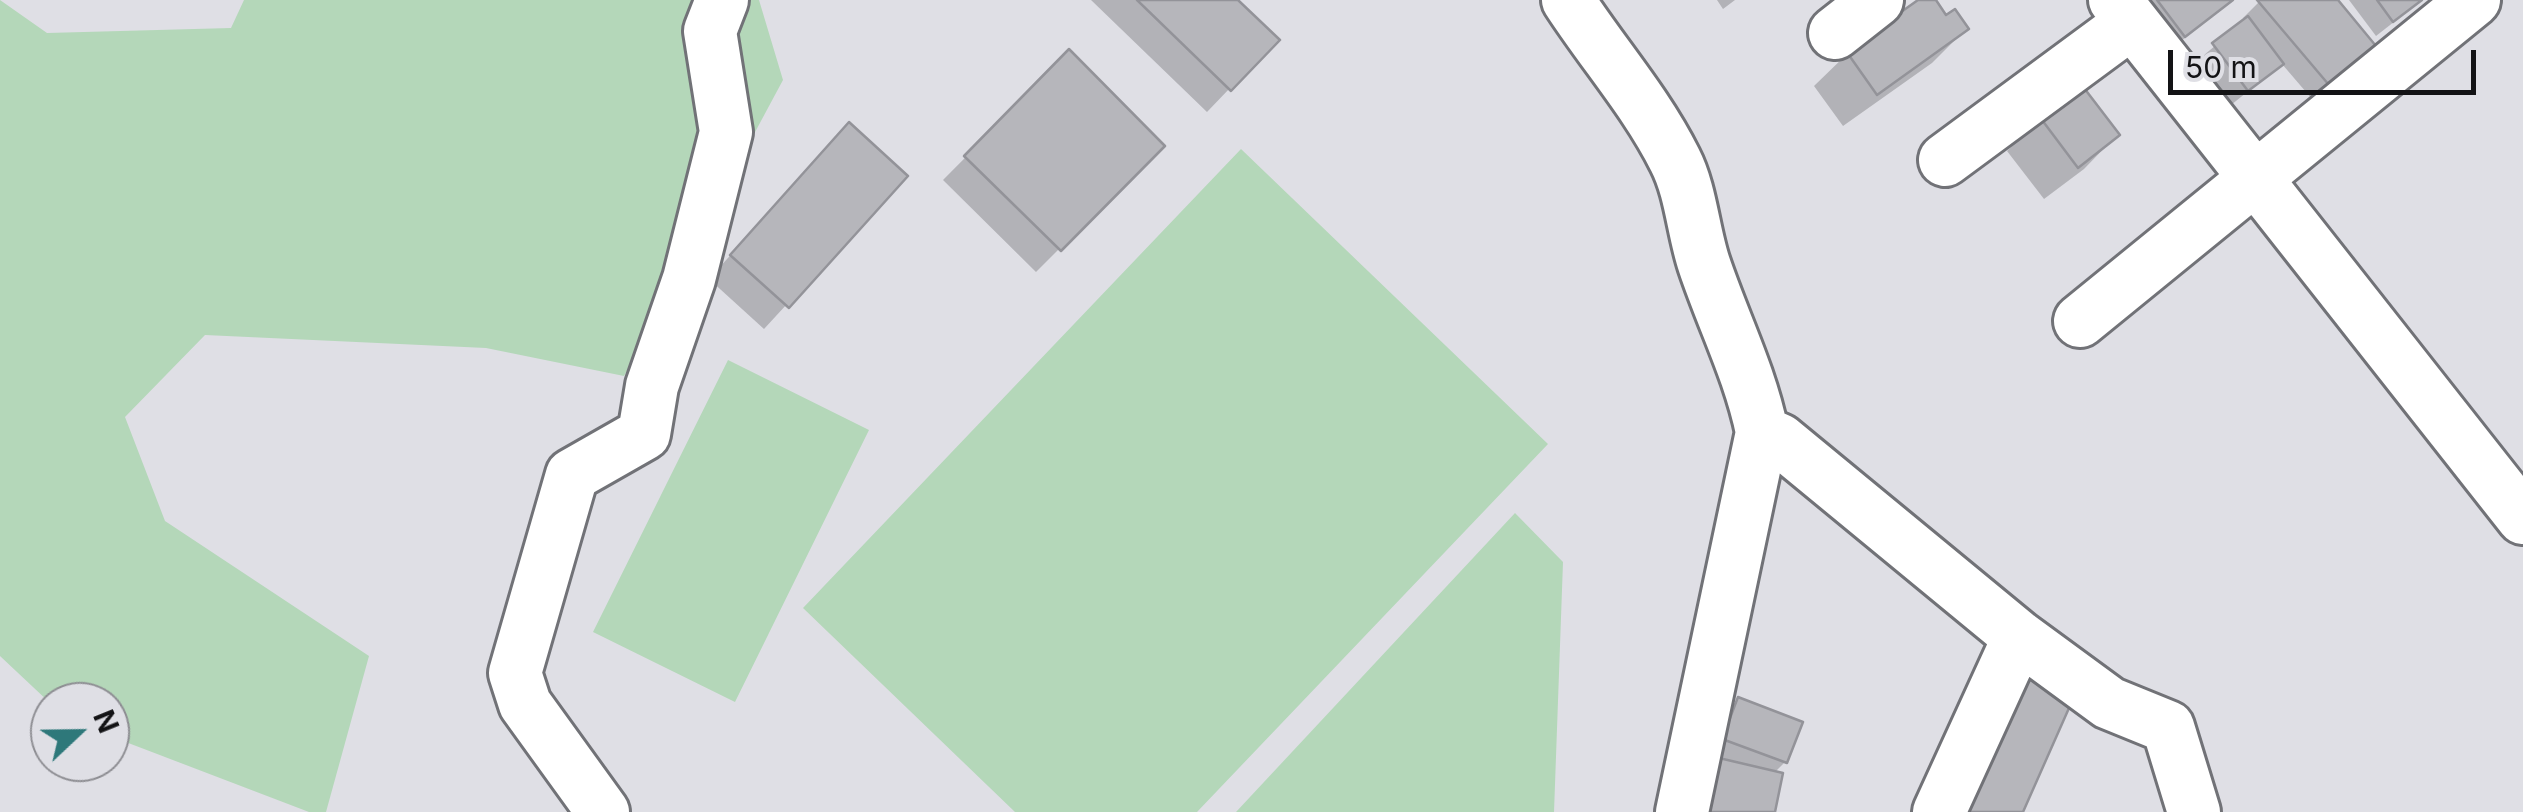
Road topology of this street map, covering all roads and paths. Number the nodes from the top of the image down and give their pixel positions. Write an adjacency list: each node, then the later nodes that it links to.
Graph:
1 (722, 0): 13 (street)
2 (1568, 0): 10 (street)
3 (1877, 0): 6 (street)
4 (2474, 0): 8 (street)
5 (2124, 11): 7 (street); 8 (street)
6 (1835, 33)
7 (1944, 160)
8 (2257, 179): 9 (street); 11 (street)
9 (2080, 321)
10 (1762, 432): 12 (street); 14 (street)
11 (2523, 518)
12 (2019, 637): 15 (street); 16 (street)
13 (603, 812)
14 (1682, 812)
15 (1938, 812)
16 (2194, 812)

